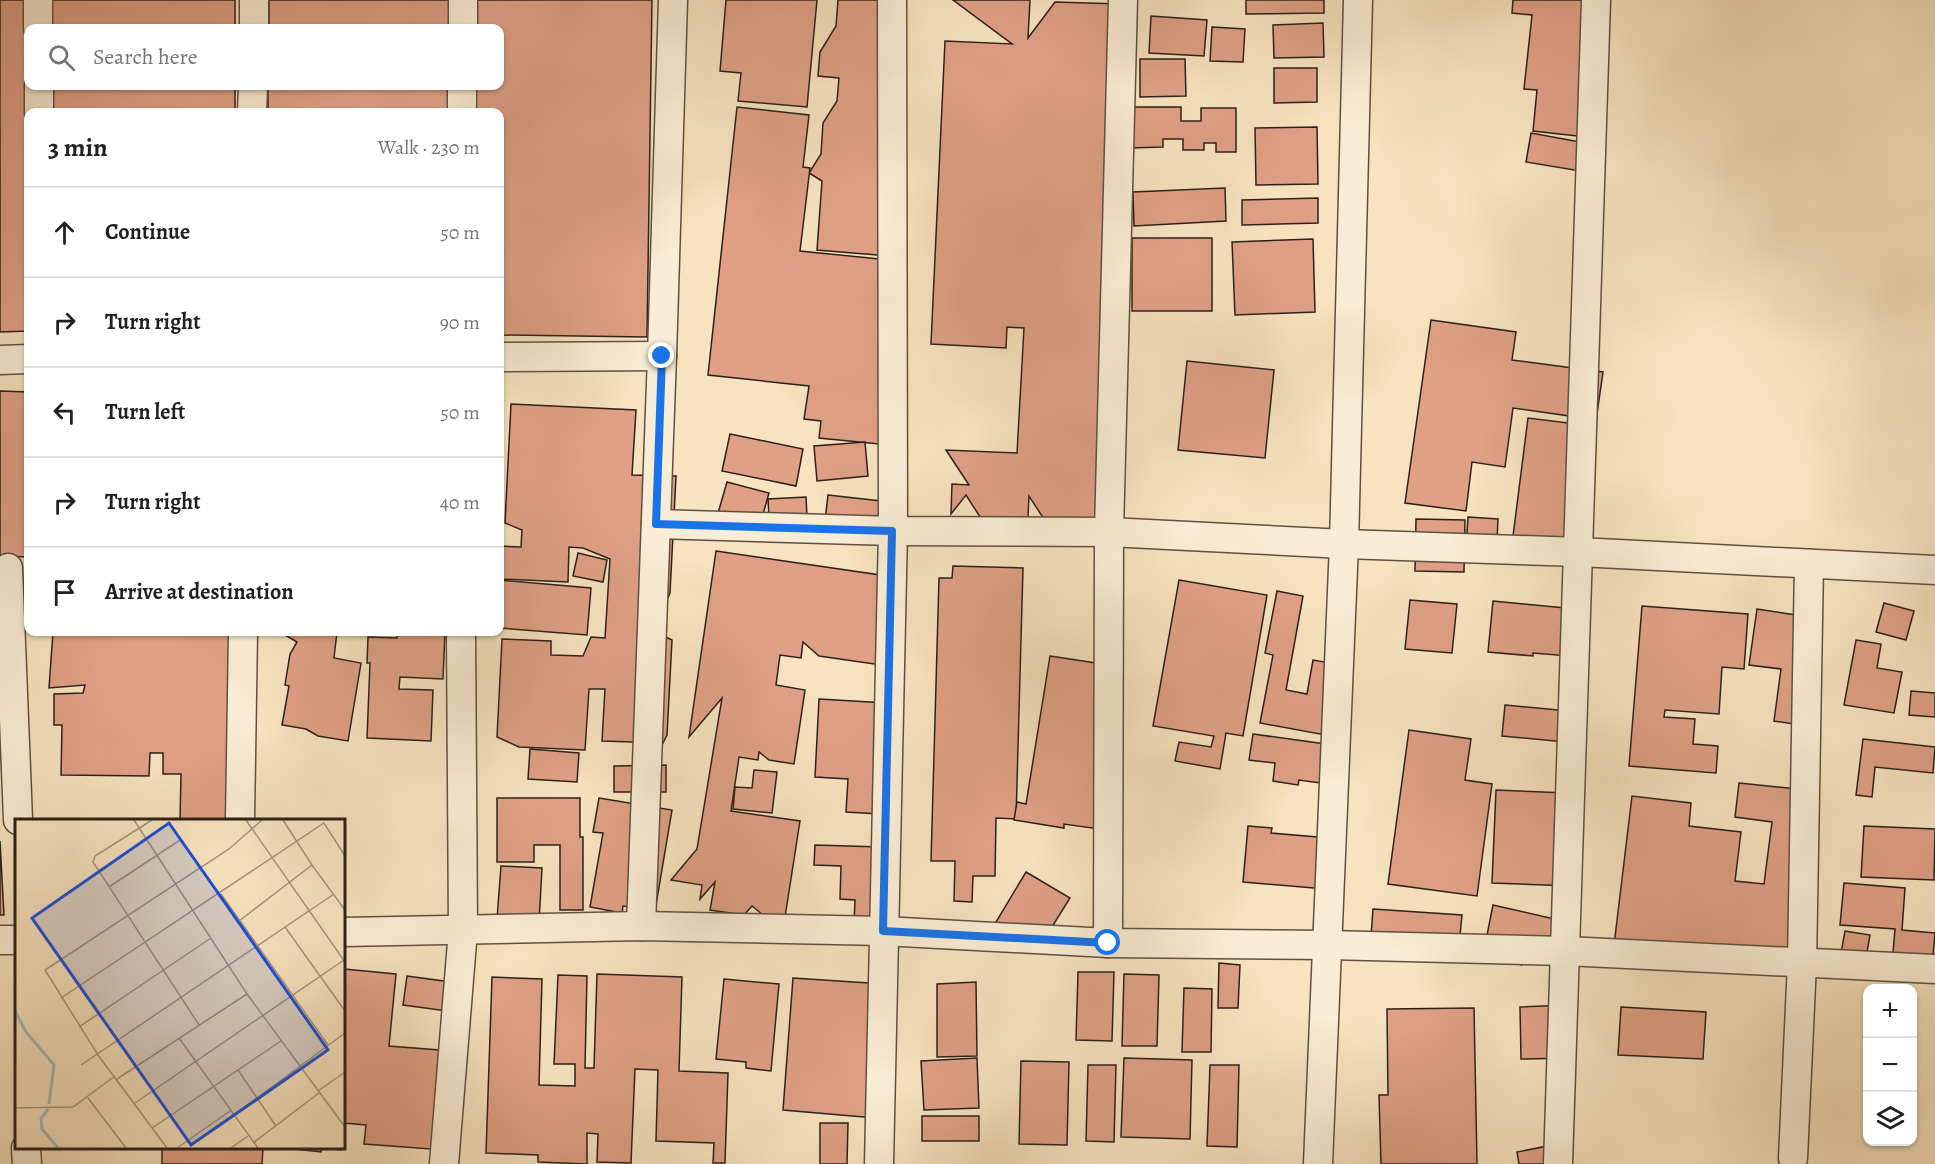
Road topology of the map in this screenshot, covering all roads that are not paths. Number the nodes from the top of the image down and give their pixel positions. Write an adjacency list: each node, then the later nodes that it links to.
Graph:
1 (38, 0): 9 (street)
2 (254, 0): 10 (street)
3 (463, 0): 11 (street)
4 (673, 0): 18 (street)
5 (892, 0): 23 (street)
6 (1123, 0): 24 (street)
7 (1358, 0): 25 (street)
8 (1596, 0): 26 (street)
9 (38, 24)
10 (254, 24)
11 (462, 24)
12 (39, 90): 15 (street)
13 (253, 90): 16 (street)
14 (462, 90): 17 (street)
15 (39, 108)
16 (252, 108)
17 (462, 108)
18 (662, 356): 19 (street); 22 (street)
19 (504, 357)
20 (24, 359): 21 (street)
21 (0, 360)
22 (656, 524): 23 (street); 34 (street)
23 (892, 531): 24 (street); 36 (street)
24 (1109, 532): 25 (street); 38 (street)
25 (1344, 544): 26 (street); 39 (street)
26 (1579, 552): 27 (street); 40 (street)
27 (1809, 564): 29 (street); 41 (street)
28 (12, 568): 32 (street)
29 (1935, 570)
30 (243, 636): 33 (street)
31 (461, 636): 35 (street)
32 (18, 819)
33 (240, 819)
34 (640, 926): 35 (street); 36 (street)
35 (463, 930): 37 (street); 46 (street)
36 (883, 931): 38 (street); 47 (street)
37 (345, 932)
38 (1108, 943): 39 (street)
39 (1328, 945): 40 (street); 48 (street)
40 (1566, 951): 41 (street); 49 (street)
41 (1802, 963): 42 (street); 44 (street)
42 (1935, 969)
43 (26, 1149): 45 (street)
44 (1793, 1158)
45 (27, 1164)
46 (444, 1164)
47 (879, 1164)
48 (1317, 1164)
49 (1558, 1164)

